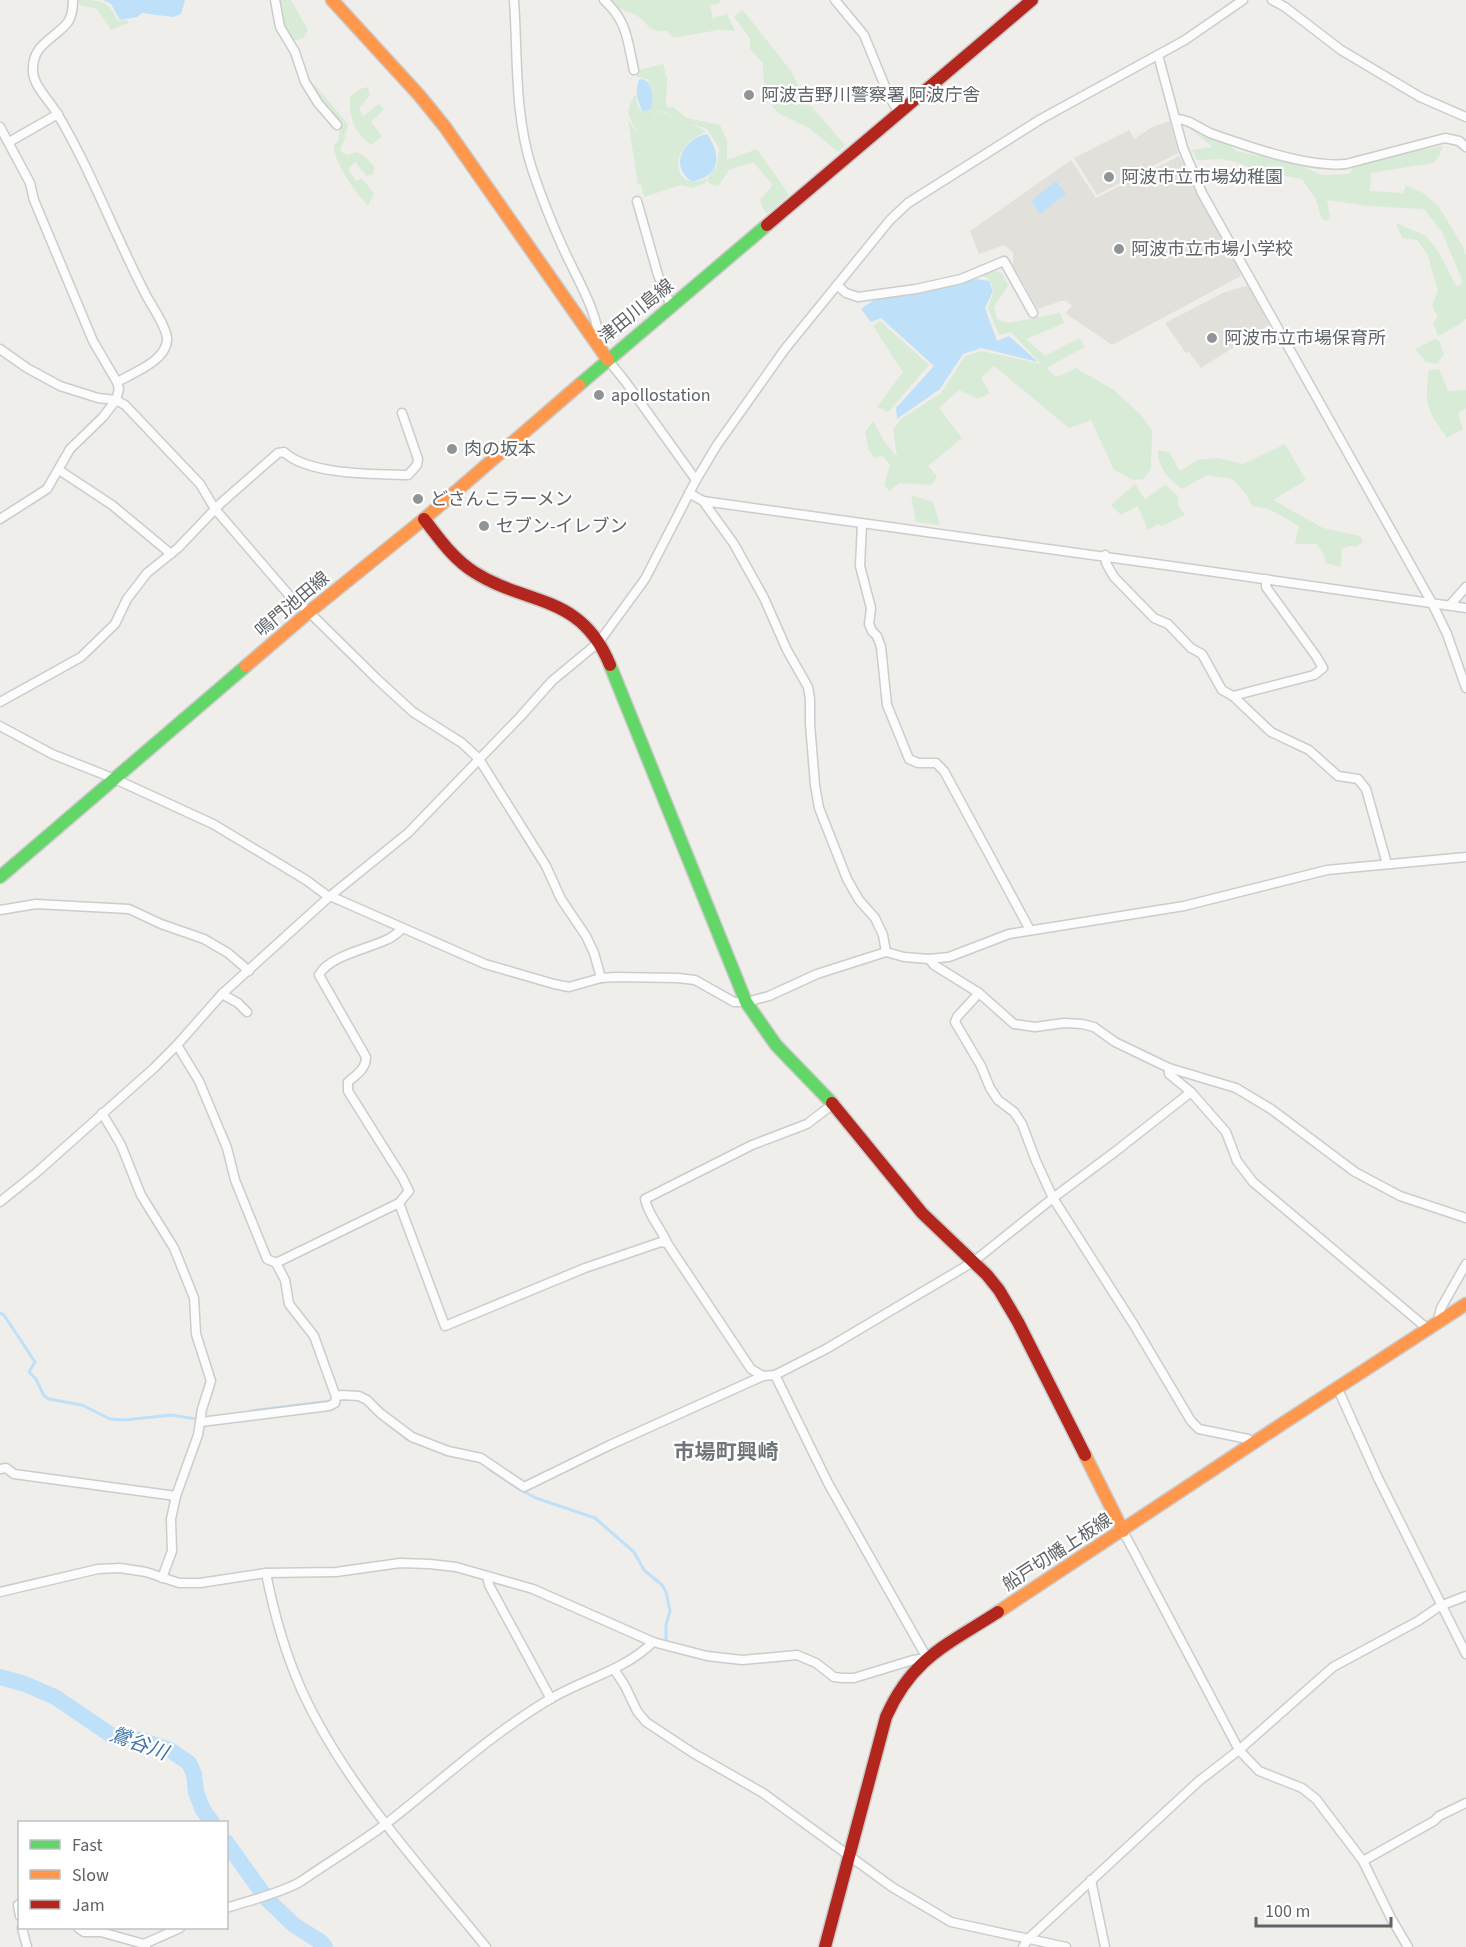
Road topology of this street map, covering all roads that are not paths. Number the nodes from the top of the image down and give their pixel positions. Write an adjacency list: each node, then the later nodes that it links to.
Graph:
1 (73, 0): 13 (street)
2 (275, 0): 16 (street)
3 (332, 0): 24 (main road, 津田川島線)
4 (514, 0): 24 (street)
5 (604, 0): 11 (street)
6 (835, 0): 12 (street)
7 (1032, 0): 12 (main road, 津田川島線)
8 (1243, 0): 10 (street)
9 (1272, 0): 14 (street)
10 (1158, 55): 15 (street); 21 (street)
11 (634, 70)
12 (899, 113): 22 (main road, 津田川島線)
13 (58, 114): 18 (street); 27 (street)
14 (1466, 117)
15 (1176, 119): 19 (street); 42 (street)
16 (337, 125)
17 (0, 127): 18 (street)
18 (9, 142): 27 (street)
19 (1466, 147)
20 (637, 201): 22 (street)
21 (837, 285): 23 (street); 31 (street)
22 (671, 306): 26 (main road, 津田川島線)
23 (1033, 313)
24 (598, 347): 26 (main road, 津田川島線)
25 (0, 349): 28 (street)
26 (608, 360): 31 (street); 36 (main road, 鳴門池田線)
27 (117, 382): 28 (street)
28 (116, 400): 30 (street); 34 (street)
29 (402, 413): 34 (street)
30 (59, 470): 35 (street); 38 (street)
31 (696, 480): 32 (street)
32 (689, 494): 33 (street); 46 (street)
33 (703, 501): 37 (street); 60 (street)
34 (215, 509): 38 (street); 45 (street)
35 (0, 519)
36 (424, 519): 45 (main road, 鳴門池田線); 46 (main road)
37 (862, 524): 39 (street); 59 (street)
38 (171, 554): 49 (street)
39 (1105, 555): 40 (street); 48 (street)
40 (1266, 579): 42 (street); 48 (street)
41 (1466, 587): 43 (street)
42 (1432, 603): 43 (street); 47 (street)
43 (1450, 605): 44 (street)
44 (1466, 608)
45 (309, 612): 51 (street); 52 (main road, 鳴門池田線)
46 (599, 642): 51 (street); 66 (main road)
47 (1466, 688)
48 (1233, 696): 54 (street)
49 (0, 702)
50 (0, 726): 52 (street)
51 (479, 759): 56 (street); 63 (street)
52 (115, 779): 55 (main road, 鳴門池田線); 56 (street)
53 (1466, 857): 54 (street)
54 (1387, 864): 59 (street)
55 (0, 877)
56 (329, 897): 58 (street); 62 (street)
57 (0, 910): 62 (street)
58 (402, 929): 63 (street); 75 (street)
59 (1030, 930): 61 (street)
60 (886, 952): 61 (street); 66 (street)
61 (929, 959): 64 (street)
62 (249, 971): 65 (street)
63 (601, 978): 66 (street)
64 (979, 993): 69 (street); 73 (street)
65 (222, 994): 67 (street); 68 (street)
66 (746, 1002): 71 (main road)
67 (247, 1012)
68 (177, 1045): 72 (street); 79 (street)
69 (1169, 1068): 70 (street); 76 (street)
70 (1191, 1092): 73 (street); 82 (street)
71 (833, 1104): 77 (street); 78 (main road)
72 (102, 1113): 74 (street); 87 (street)
73 (1053, 1198): 78 (street); 88 (street)
74 (0, 1202)
75 (399, 1203): 77 (street); 79 (street)
76 (1466, 1218)
77 (667, 1243): 84 (street)
78 (973, 1262): 83 (street); 91 (main road)
79 (276, 1263): 86 (street)
80 (1466, 1264): 82 (street)
81 (1466, 1304): 82 (main road, 船戸切幡上板線)
82 (1433, 1327): 85 (main road, 船戸切幡上板線)
83 (775, 1375): 84 (street); 100 (street)
84 (763, 1376): 86 (street)
85 (1336, 1387): 88 (main road, 船戸切幡上板線); 97 (street)
86 (336, 1399): 87 (street)
87 (201, 1422): 90 (street)
88 (1254, 1443): 91 (main road, 船戸切幡上板線)
89 (0, 1469): 90 (street)
90 (176, 1496): 94 (street)
91 (1123, 1531): 100 (main road, 船戸切幡上板線); 103 (street)
92 (266, 1573): 93 (street); 94 (street); 105 (street)
93 (488, 1576): 98 (street); 102 (street)
94 (162, 1578): 95 (street)
95 (0, 1592)
96 (1466, 1596): 97 (street)
97 (1440, 1606): 99 (street); 103 (street)
98 (653, 1642): 100 (street); 101 (street)
99 (1466, 1654)
100 (927, 1658): 106 (main road, 船戸切幡上板線)
101 (614, 1669): 102 (street); 106 (street)
102 (551, 1699): 105 (street)
103 (1239, 1750): 107 (street); 108 (street)
104 (1466, 1803): 107 (street)
105 (386, 1824): 109 (street); 116 (street)
106 (851, 1856): 113 (street); 117 (main road, 船戸切幡上板線)
107 (1363, 1861): 121 (street)
108 (1091, 1880): 113 (street); 120 (street)
109 (228, 1907)
110 (22, 1929): 115 (street)
111 (80, 1929): 114 (street)
112 (178, 1929): 114 (street)
113 (1029, 1938): 118 (street); 119 (street)
114 (145, 1946)
115 (27, 1947)
116 (486, 1947)
117 (825, 1947)
118 (1023, 1947)
119 (1066, 1947)
120 (1105, 1947)
121 (1408, 1947)

